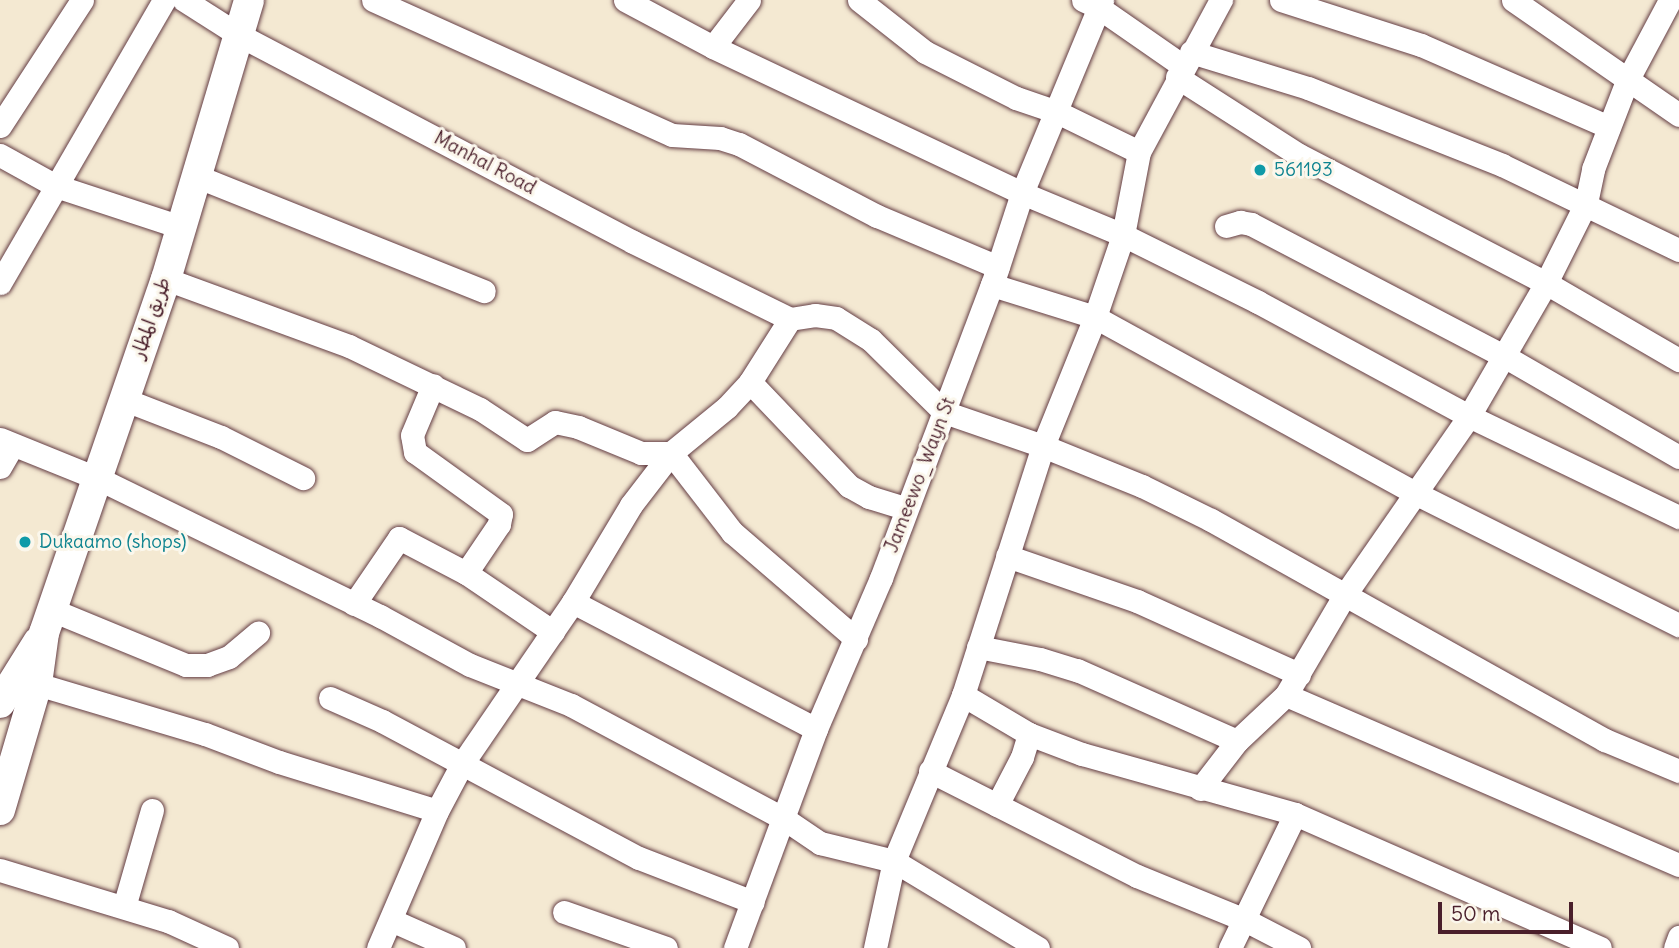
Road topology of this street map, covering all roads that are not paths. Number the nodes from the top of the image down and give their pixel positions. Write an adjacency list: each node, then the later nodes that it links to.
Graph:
1 (82, 0): 20 (street)
2 (163, 0): 25 (street)
3 (184, 0): 14 (street, Manhal Road)
4 (249, 0): 14 (main road, طريق المطار)
5 (373, 0): 32 (street)
6 (625, 0): 15 (street)
7 (749, 0): 15 (street)
8 (859, 0): 18 (street)
9 (1221, 0): 16 (street)
10 (1281, 0): 21 (street)
11 (1513, 0): 17 (street)
12 (1669, 1): 17 (street)
13 (1094, 2): 16 (street); 18 (street, Jameewo_Wayn St)
14 (239, 34): 24 (main road, طريق المطار); 38 (street, Manhal Road)
15 (713, 47): 26 (street)
16 (1183, 65): 22 (street); 27 (street); 35 (street)
17 (1628, 80): 19 (street); 21 (street)
18 (1057, 112): 22 (street); 26 (street, Jameewo_Wayn St)
19 (1679, 115)
20 (0, 126)
21 (1609, 127): 27 (street)
22 (1139, 152): 30 (street)
23 (0, 155): 25 (street)
24 (196, 176): 29 (main road, طريق المطار); 36 (street)
25 (57, 186): 29 (street); 34 (street)
26 (1022, 193): 30 (street); 32 (street, Jameewo_Wayn St)
27 (1586, 203): 31 (street); 35 (street)
28 (1226, 226): 39 (street)
29 (181, 227): 33 (main road, طريق المطار)
30 (1123, 235): 37 (street); 45 (street)
31 (1679, 250)
32 (995, 276): 37 (street); 44 (street, Jameewo_Wayn St)
33 (166, 279): 42 (street); 43 (main road, طريق المطار)
34 (0, 283)
35 (1546, 283): 39 (street); 40 (street)
36 (484, 291)
37 (1095, 317): 47 (street); 53 (street)
38 (790, 319): 41 (street); 44 (street)
39 (1504, 356): 45 (street); 49 (street)
40 (1679, 360)
41 (750, 382): 48 (street); 54 (street)
42 (433, 385): 48 (street); 57 (street)
43 (123, 399): 51 (street); 52 (main road, طريق المطار)
44 (944, 412): 47 (street); 54 (street, Jameewo_Wayn St)
45 (1469, 416): 53 (street); 55 (street)
46 (6, 442): 50 (street); 52 (street)
47 (1043, 446): 56 (street); 58 (street)
48 (671, 453): 59 (street); 65 (street)
49 (1679, 457)
50 (0, 467)
51 (303, 478)
52 (99, 479): 60 (street); 61 (main road, طريق المطار)
53 (1417, 494): 58 (street); 62 (street)
54 (906, 508): 65 (street, Jameewo_Wayn St)
55 (1679, 517)
56 (1007, 556): 66 (street); 67 (street)
57 (466, 573): 60 (street); 63 (street)
58 (1344, 596): 67 (street); 79 (street)
59 (573, 602): 63 (street); 74 (street)
60 (354, 604): 69 (street)
61 (48, 621): 64 (street); 68 (main road, طريق المطار); 73 (main road, طريق المطار)
62 (1679, 625)
63 (553, 632): 69 (street)
64 (258, 633)
65 (856, 639): 74 (street, Jameewo_Wayn St)
66 (978, 647): 70 (street); 76 (street)
67 (1299, 674): 71 (street)
68 (37, 684): 82 (main road, طريق المطار); 84 (street)
69 (515, 685): 77 (street); 86 (street)
70 (963, 695): 75 (street); 78 (street)
71 (1286, 695): 76 (street); 88 (street)
72 (330, 698): 77 (street)
73 (0, 704)
74 (816, 729): 86 (street, Jameewo_Wayn St)
75 (1029, 734): 80 (street); 81 (street)
76 (1237, 741): 80 (street)
77 (462, 764): 84 (street); 90 (street)
78 (930, 771): 81 (street); 87 (street)
79 (1679, 772)
80 (1200, 789): 85 (street)
81 (997, 806): 94 (street)
82 (0, 810)
83 (152, 810): 91 (street)
84 (437, 811): 93 (street)
85 (1296, 814): 94 (street); 105 (street)
86 (783, 818): 87 (street); 90 (street, Jameewo_Wayn St)
87 (894, 861): 101 (street); 102 (street)
88 (1679, 865)
89 (0, 870): 91 (street)
90 (753, 902): 100 (street, Jameewo_Wayn St)
91 (124, 907): 96 (street)
92 (564, 912): 99 (street)
93 (391, 920): 97 (street); 98 (street)
94 (1244, 920): 103 (street); 104 (street)
95 (1679, 937): 106 (street)
96 (217, 944)
97 (378, 948)
98 (454, 948)
99 (666, 948)
100 (734, 948)
101 (875, 948)
102 (1038, 948)
103 (1230, 948)
104 (1299, 948)
105 (1600, 948)
106 (1675, 948)

